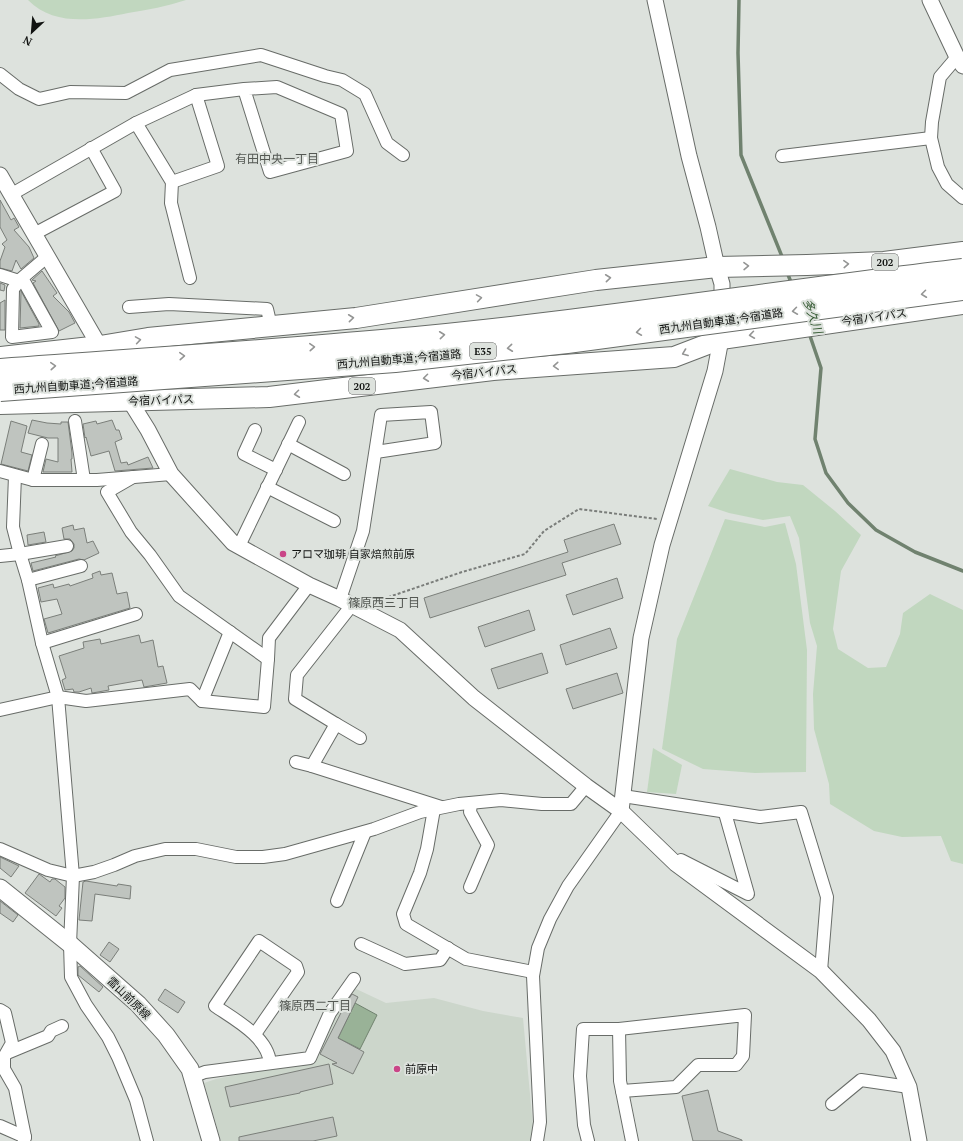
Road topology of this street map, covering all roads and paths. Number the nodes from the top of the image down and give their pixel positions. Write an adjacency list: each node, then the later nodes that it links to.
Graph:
1 (655, 0): 19 (street)
2 (930, 0): 3 (street)
3 (960, 61): 8 (street)
4 (0, 74): 10 (street)
5 (244, 89): 5 (street); 6 (street)
6 (196, 95): 7 (street); 13 (street)
7 (136, 123): 9 (street); 13 (street)
8 (932, 138): 11 (street); 15 (street)
9 (91, 148): 14 (street); 16 (street)
10 (403, 155)
11 (782, 156)
12 (0, 174): 14 (street)
13 (172, 182): 22 (street)
14 (12, 194): 16 (street)
15 (963, 198)
16 (34, 234): 18 (street)
17 (963, 252): 19 (highway, 202, one-way to 17)
18 (48, 256): 23 (street); 30 (street)
19 (717, 267): 25 (street); 28 (highway, 202, one-way to 19)
20 (963, 270): 32 (highway, 西九州自動車道;今宿道路 / E35, one-way to 20, bridge)
21 (0, 275): 23 (street)
22 (190, 278)
23 (21, 280): 23 (street)
24 (963, 290): 33 (highway, 西九州自動車道;今宿道路 / E35, one-way to 33, bridge)
25 (722, 292)
26 (963, 304): 29 (highway, 今宿バイパス / 202, one-way to 29)
27 (129, 307): 28 (street)
28 (271, 326): 30 (highway, 202, one-way to 28)
29 (721, 339): 34 (highway, 今宿バイパス / 202, one-way to 34); 52 (street)
30 (100, 346): 31 (highway, 202); 34 (street)
31 (0, 358)
32 (0, 370)
33 (0, 390)
34 (129, 401): 35 (highway, 今宿バイパス / 202); 44 (street)
35 (0, 404)
36 (75, 421): 49 (street)
37 (299, 422): 40 (street)
38 (255, 430): 42 (street)
39 (42, 444): 48 (street)
40 (288, 444): 42 (street); 45 (street)
41 (376, 452): 41 (street); 60 (street)
42 (276, 470): 50 (street)
43 (0, 471): 46 (street)
44 (171, 474): 47 (street); 54 (street)
45 (344, 474)
46 (15, 476): 48 (street); 55 (street)
47 (133, 478): 49 (street); 62 (street)
48 (34, 480): 49 (street)
49 (84, 480)
50 (267, 487): 51 (street); 54 (street)
51 (334, 521)
52 (670, 521): 60 (path); 73 (street)
53 (67, 546): 55 (street)
54 (239, 546): 59 (street)
55 (20, 554): 56 (street); 58 (street)
56 (0, 556)
57 (81, 566): 58 (street)
58 (28, 580): 63 (street)
59 (309, 585): 60 (street); 64 (street)
60 (350, 604): 68 (street); 72 (street)
61 (136, 614): 63 (street)
62 (230, 632): 64 (street); 66 (street)
63 (42, 642): 65 (street)
64 (268, 659): 66 (street)
65 (58, 697): 66 (street); 67 (street); 81 (street)
66 (202, 701)
67 (0, 710)
68 (336, 724): 69 (street); 71 (street)
69 (360, 738)
70 (296, 762): 71 (street)
71 (312, 766): 75 (street)
72 (586, 786): 74 (street); 76 (street)
73 (623, 796): 76 (street); 77 (street)
74 (471, 802): 75 (street); 82 (street)
75 (438, 808): 78 (street); 88 (street)
76 (621, 811): 80 (street); 90 (street)
77 (725, 813): 80 (street); 89 (street)
78 (369, 831): 81 (street); 84 (street); 85 (street)
79 (0, 849): 81 (street)
80 (676, 864): 89 (street)
81 (73, 876): 86 (street)
82 (470, 887)
83 (0, 888): 86 (main road, 雷山前原線)
84 (349, 895)
85 (337, 901)
86 (70, 944): 99 (main road, 雷山前原線); 105 (street)
87 (361, 944): 88 (street)
88 (448, 948): 90 (street)
89 (821, 971): 100 (street)
90 (533, 972): 107 (street)
91 (354, 979): 97 (street)
92 (0, 1010): 96 (street)
93 (62, 1026): 96 (street)
94 (619, 1029): 101 (street); 101 (street); 108 (street)
95 (255, 1034): 95 (street); 97 (street)
96 (7, 1053): 98 (street)
97 (270, 1063): 99 (street)
98 (2, 1068): 104 (street)
99 (192, 1077): 106 (main road, 雷山前原線)
100 (909, 1087): 102 (street); 110 (street)
101 (622, 1091): 109 (street)
102 (832, 1104)
103 (0, 1126): 104 (street)
104 (24, 1139)
105 (147, 1141)
106 (211, 1141)
107 (538, 1141)
108 (588, 1141)
109 (632, 1141)
110 (919, 1141)

